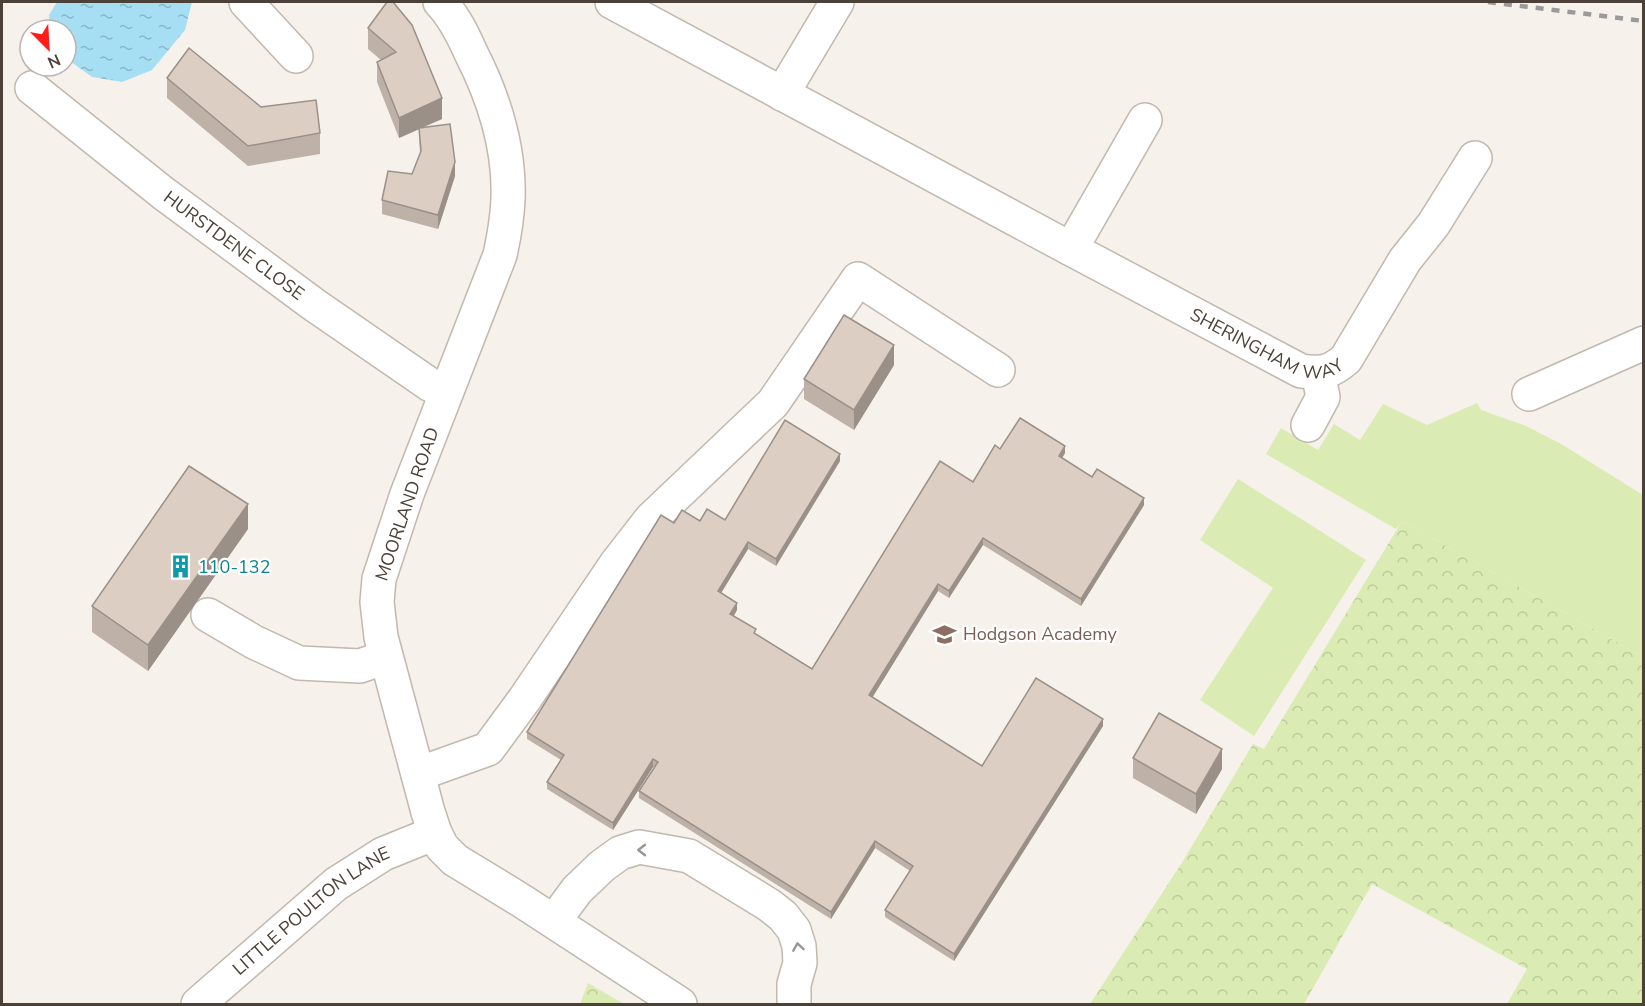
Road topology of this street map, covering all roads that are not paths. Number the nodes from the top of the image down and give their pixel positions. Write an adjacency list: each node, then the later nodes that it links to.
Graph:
1 (246, 2): 5 (street)
2 (440, 2): 14 (street, MOORLAND ROAD)
3 (612, 2): 7 (street, SHERINGHAM WAY)
4 (837, 2): 7 (street)
5 (296, 56)
6 (32, 88): 14 (street, HURSTDENE CLOSE)
7 (782, 94): 10 (street, SHERINGHAM WAY)
8 (1144, 120): 10 (street)
9 (1475, 158): 13 (street, SHERINGHAM WAY)
10 (1071, 249): 13 (street, SHERINGHAM WAY)
11 (1644, 343): 15 (street)
12 (998, 370): 19 (street)
13 (1318, 373): 16 (street)
14 (446, 392): 18 (street, MOORLAND ROAD)
15 (1529, 394)
16 (1308, 425)
17 (207, 615): 18 (street)
18 (386, 657): 19 (street, MOORLAND ROAD)
19 (418, 774): 20 (street, MOORLAND ROAD)
20 (435, 833): 21 (street, MOORLAND ROAD); 22 (street, LITTLE POULTON LANE)
21 (554, 921): 23 (street, MOORLAND ROAD); 24 (street, one-way to 21)
22 (198, 1005)
23 (680, 1005)
24 (794, 1005)

